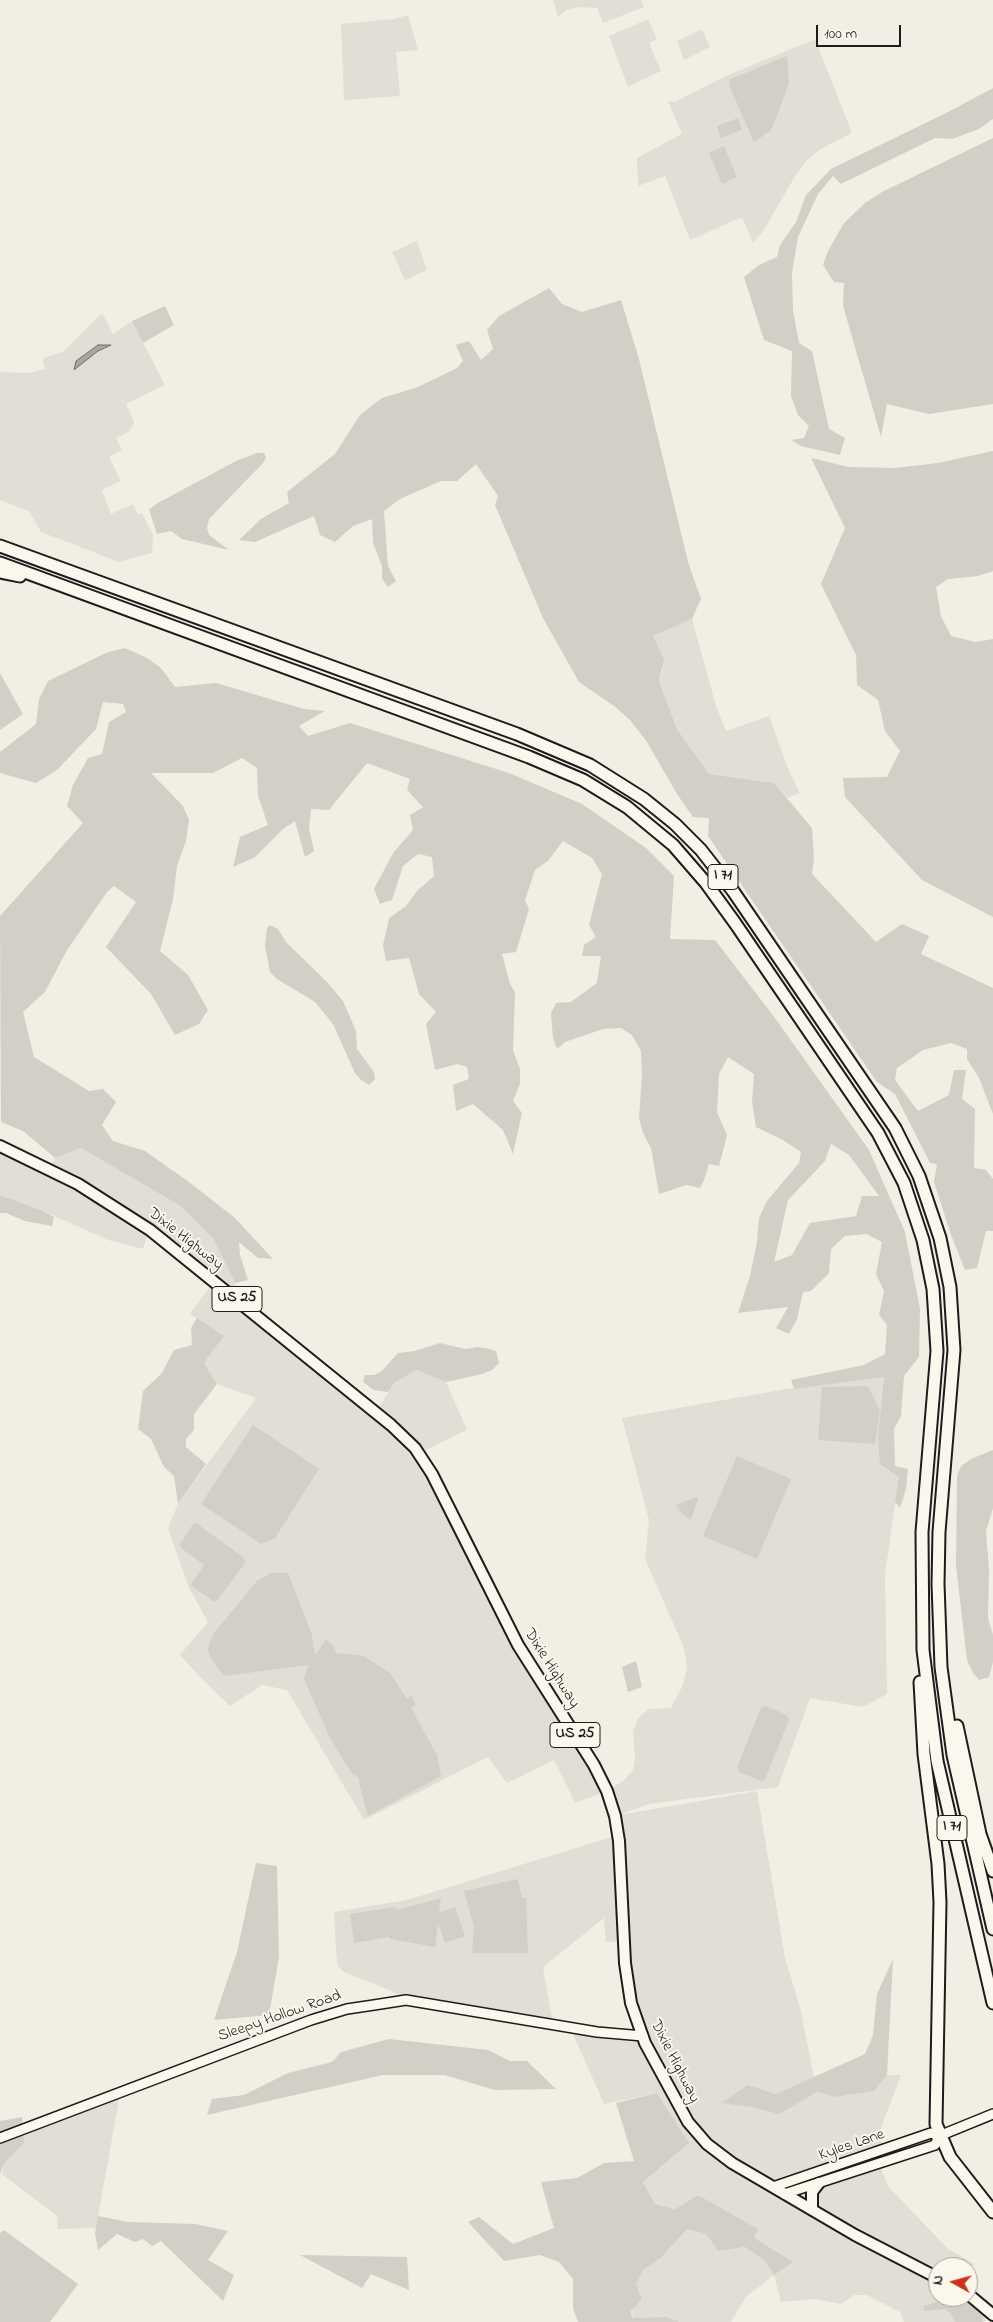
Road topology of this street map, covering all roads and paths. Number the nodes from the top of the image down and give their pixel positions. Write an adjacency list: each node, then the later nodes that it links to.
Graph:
1 (0, 545): 6 (highway, I 71)
2 (0, 563): 4 (highway, I 71)
3 (0, 572): 4 (highway)
4 (52, 582): 7 (highway, I 71)
5 (0, 1146): 11 (main road, Dixie Highway / US 25)
6 (938, 1603): 8 (highway); 9 (highway, I 71)
7 (923, 1650): 10 (highway, I 71); 13 (highway)
8 (993, 1871)
9 (993, 1929)
10 (993, 2004)
11 (643, 2036): 14 (main road, Sleepy Hollow Road); 16 (main road, Dixie Highway / US 25)
12 (993, 2114): 13 (main road, Kyles Lane)
13 (939, 2136): 15 (main road, Kyles Lane); 16 (main road, Kyles Lane); 19 (highway)
14 (0, 2138)
15 (819, 2183): 17 (main road, Kyles Lane); 18 (main road)
16 (773, 2187): 17 (main road, Dixie Highway / US 25)
17 (784, 2194): 18 (main road, Dixie Highway / US 25)
18 (812, 2210): 20 (main road, Dixie Highway / US 25)
19 (993, 2212)
20 (928, 2273)
21 (978, 2302): 22 (main road)
22 (993, 2315)

